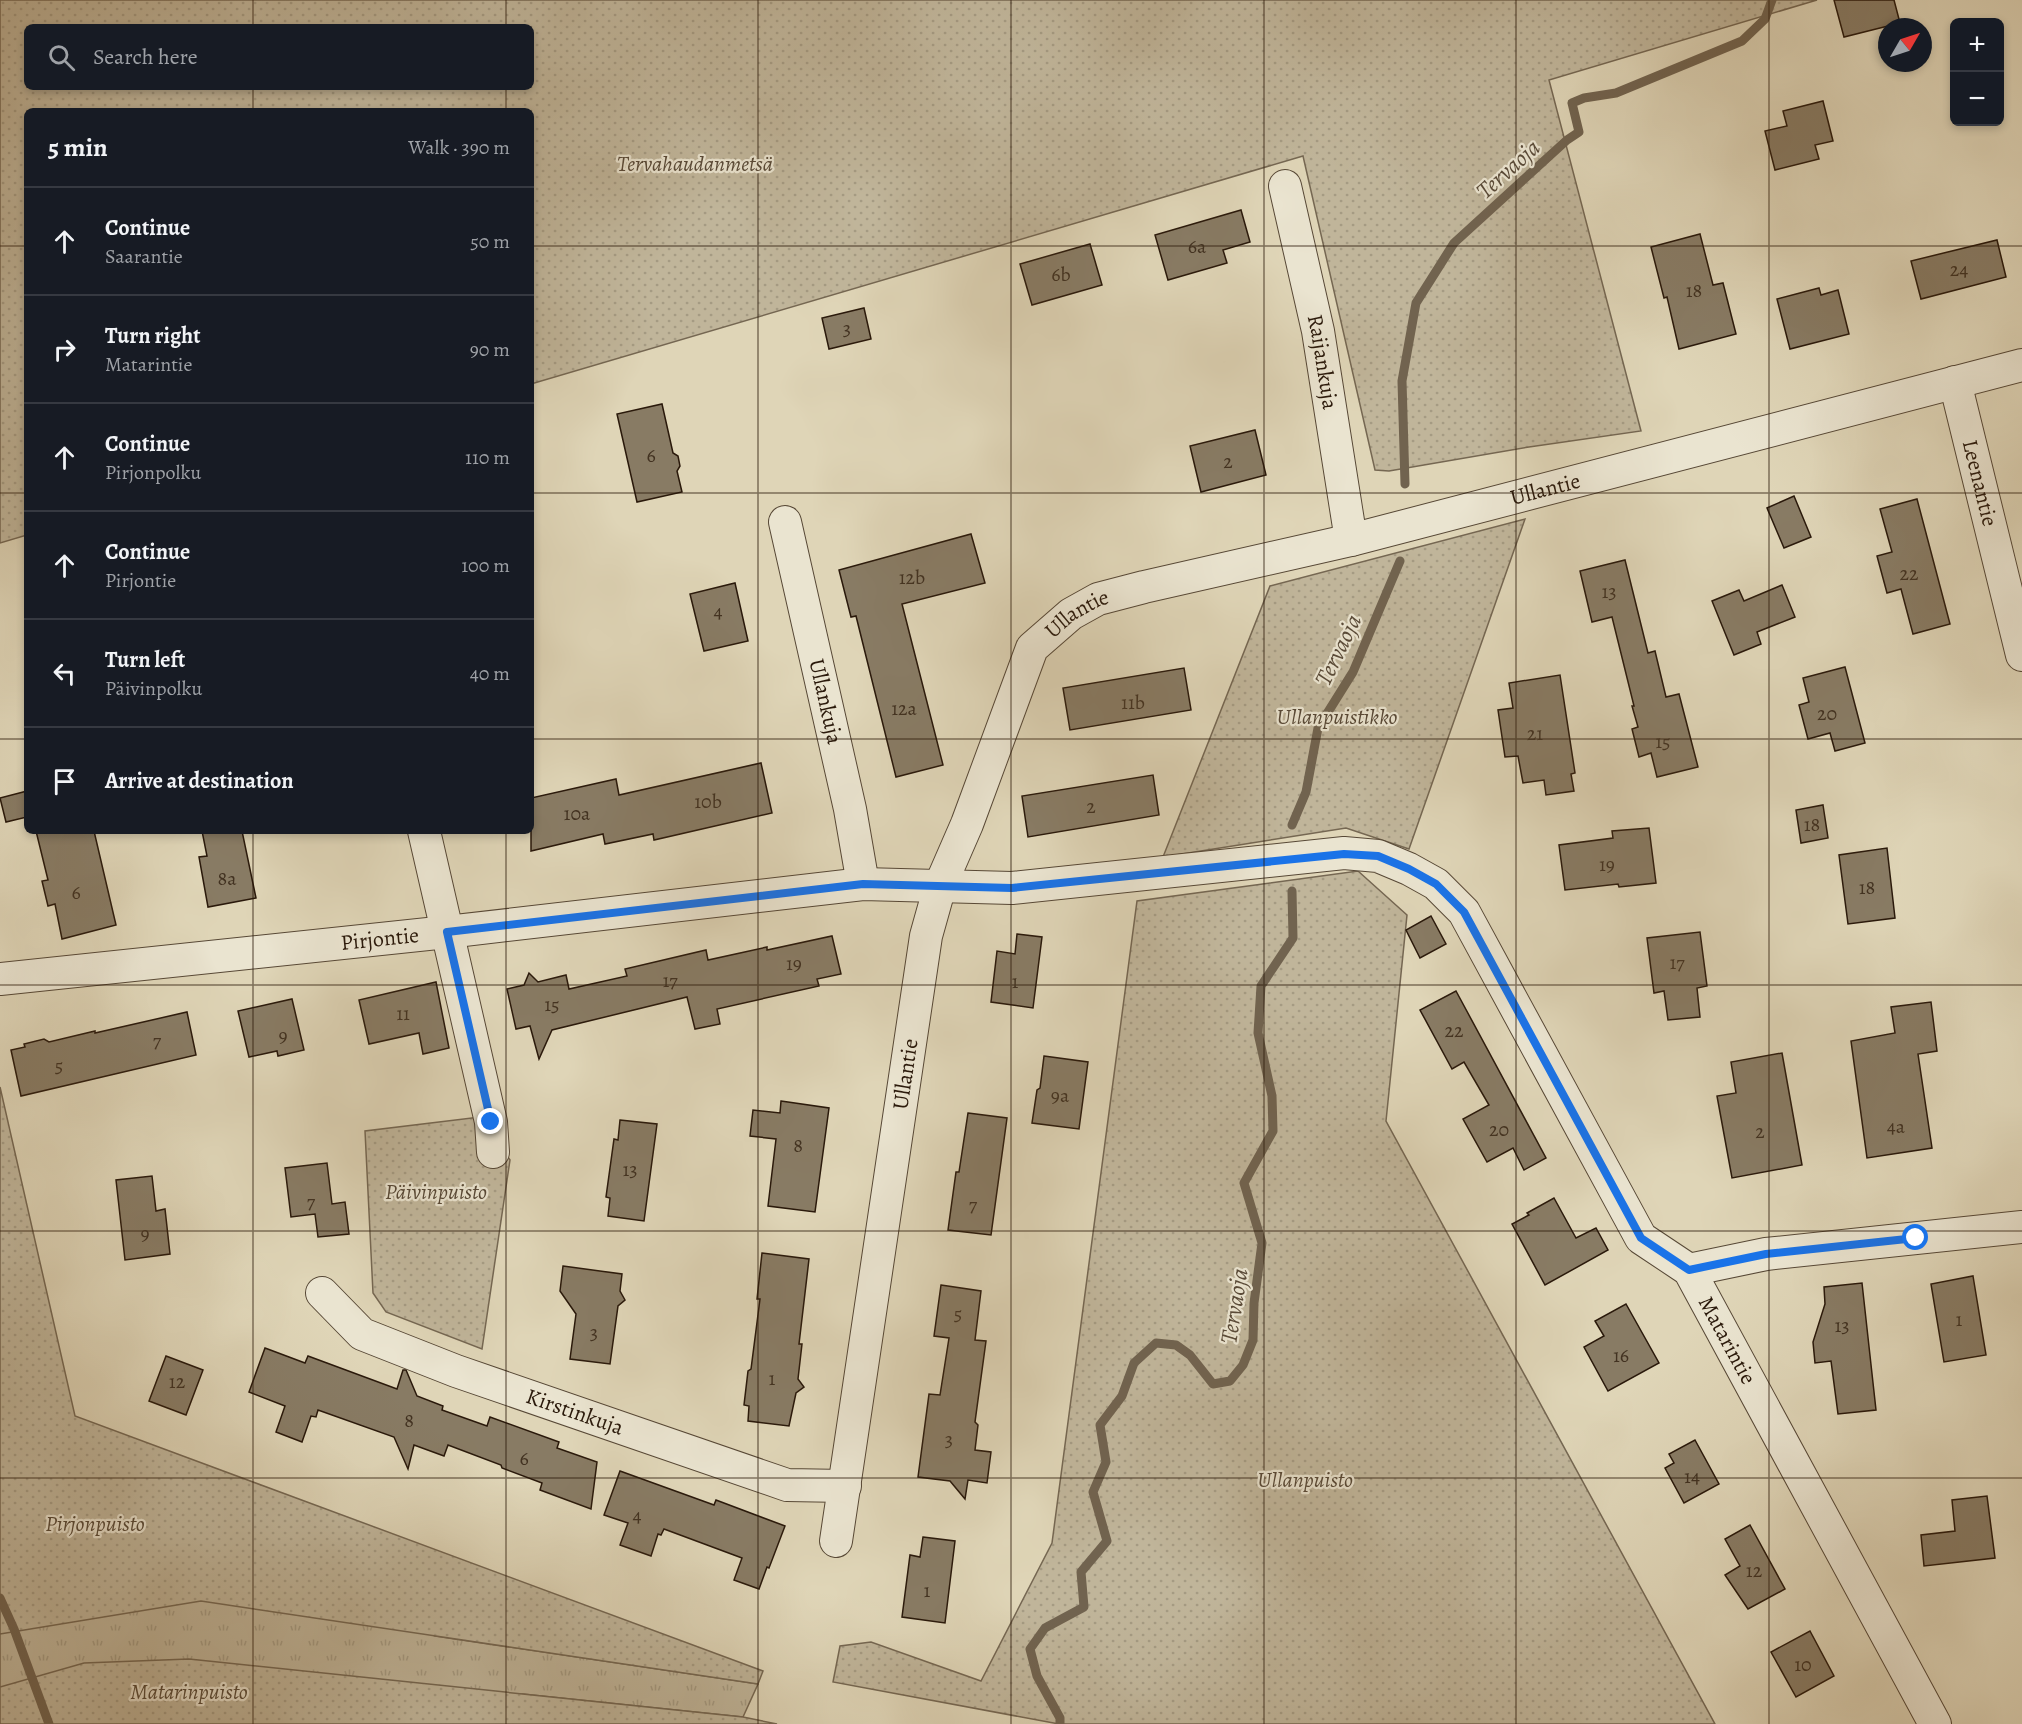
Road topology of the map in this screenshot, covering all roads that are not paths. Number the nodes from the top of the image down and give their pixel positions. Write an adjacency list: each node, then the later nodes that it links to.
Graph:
1 (1285, 186): 5 (street, Raijankuja)
2 (2022, 366): 3 (street, Ullantie)
3 (1955, 382): 5 (street, Ullantie); 6 (street, Leenantie)
4 (785, 522): 8 (street, Ullankuja)
5 (1351, 540): 9 (street, Ullantie)
6 (2022, 655)
7 (425, 834): 10 (street)
8 (863, 884): 9 (street, Pirjontie); 10 (street, Pirjontie)
9 (940, 886): 14 (street, Matarintie); 16 (street, Ullantie)
10 (447, 932): 11 (street, Pirjontie); 12 (street)
11 (0, 979)
12 (493, 1152)
13 (2022, 1227): 14 (street)
14 (1689, 1270): 18 (street, Matarintie)
15 (322, 1293): 16 (street, Kirstinkuja)
16 (845, 1486): 17 (street, Ullantie)
17 (836, 1542)
18 (1935, 1724)

